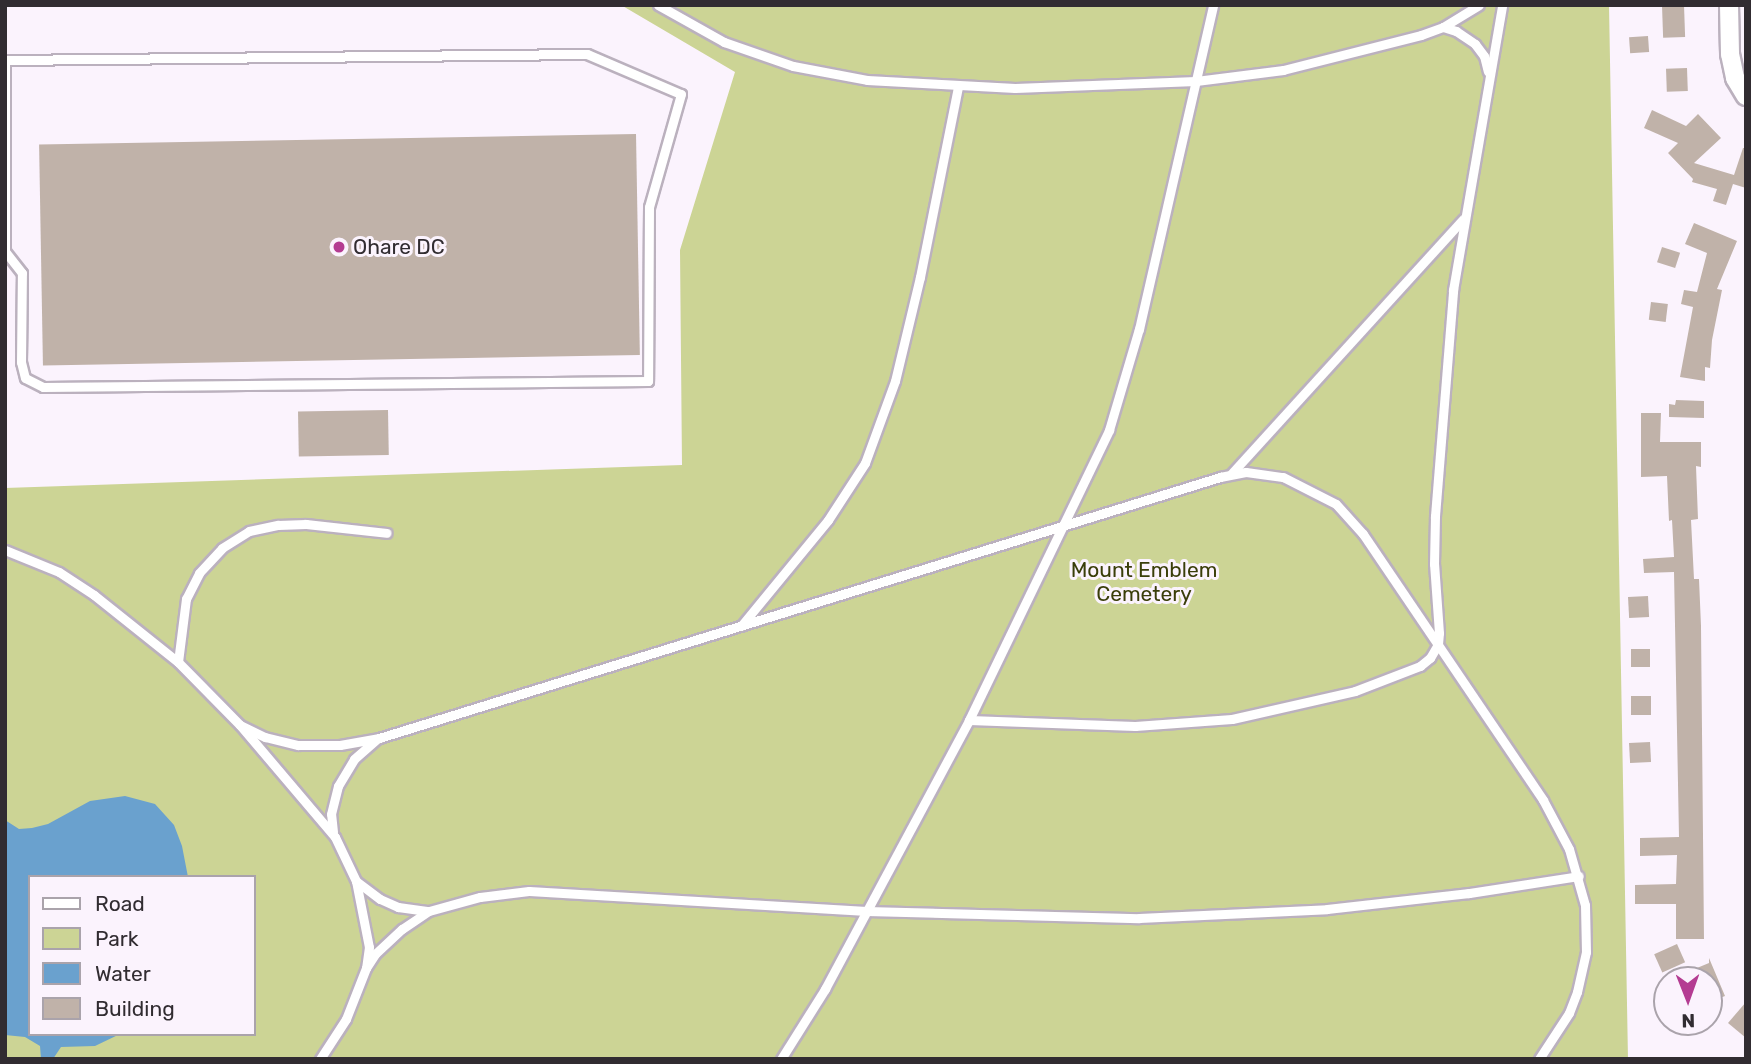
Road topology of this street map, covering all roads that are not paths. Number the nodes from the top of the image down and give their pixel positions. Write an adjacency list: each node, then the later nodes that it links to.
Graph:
1 (659, 5): 10 (lane)
2 (1213, 5): 9 (lane)
3 (1479, 5): 6 (lane)
4 (1502, 5): 8 (lane)
5 (1730, 5): 11 (street)
6 (1443, 27): 8 (lane); 9 (lane)
7 (5, 60): 7 (lane)
8 (1489, 74): 12 (lane)
9 (1196, 81): 10 (lane); 14 (lane)
10 (958, 87): 17 (lane)
11 (1746, 96)
12 (1464, 218): 13 (lane); 18 (lane)
13 (1232, 473): 14 (lane); 18 (lane)
14 (1065, 524): 17 (lane); 20 (lane)
15 (387, 533): 19 (lane)
16 (5, 550): 19 (lane)
17 (740, 627): 22 (lane)
18 (1438, 644): 20 (lane); 24 (lane)
19 (178, 662): 21 (lane)
20 (969, 720): 27 (lane)
21 (240, 725): 22 (lane); 23 (lane)
22 (379, 738): 23 (lane)
23 (335, 837): 25 (lane)
24 (1579, 876): 27 (lane); 33 (lane)
25 (356, 881): 26 (lane); 28 (lane)
26 (429, 911): 27 (lane); 28 (lane)
27 (866, 911): 32 (lane)
28 (366, 968): 29 (lane)
29 (330, 1046): 30 (lane); 31 (lane)
30 (320, 1059)
31 (330, 1059)
32 (781, 1059)
33 (1539, 1059)

